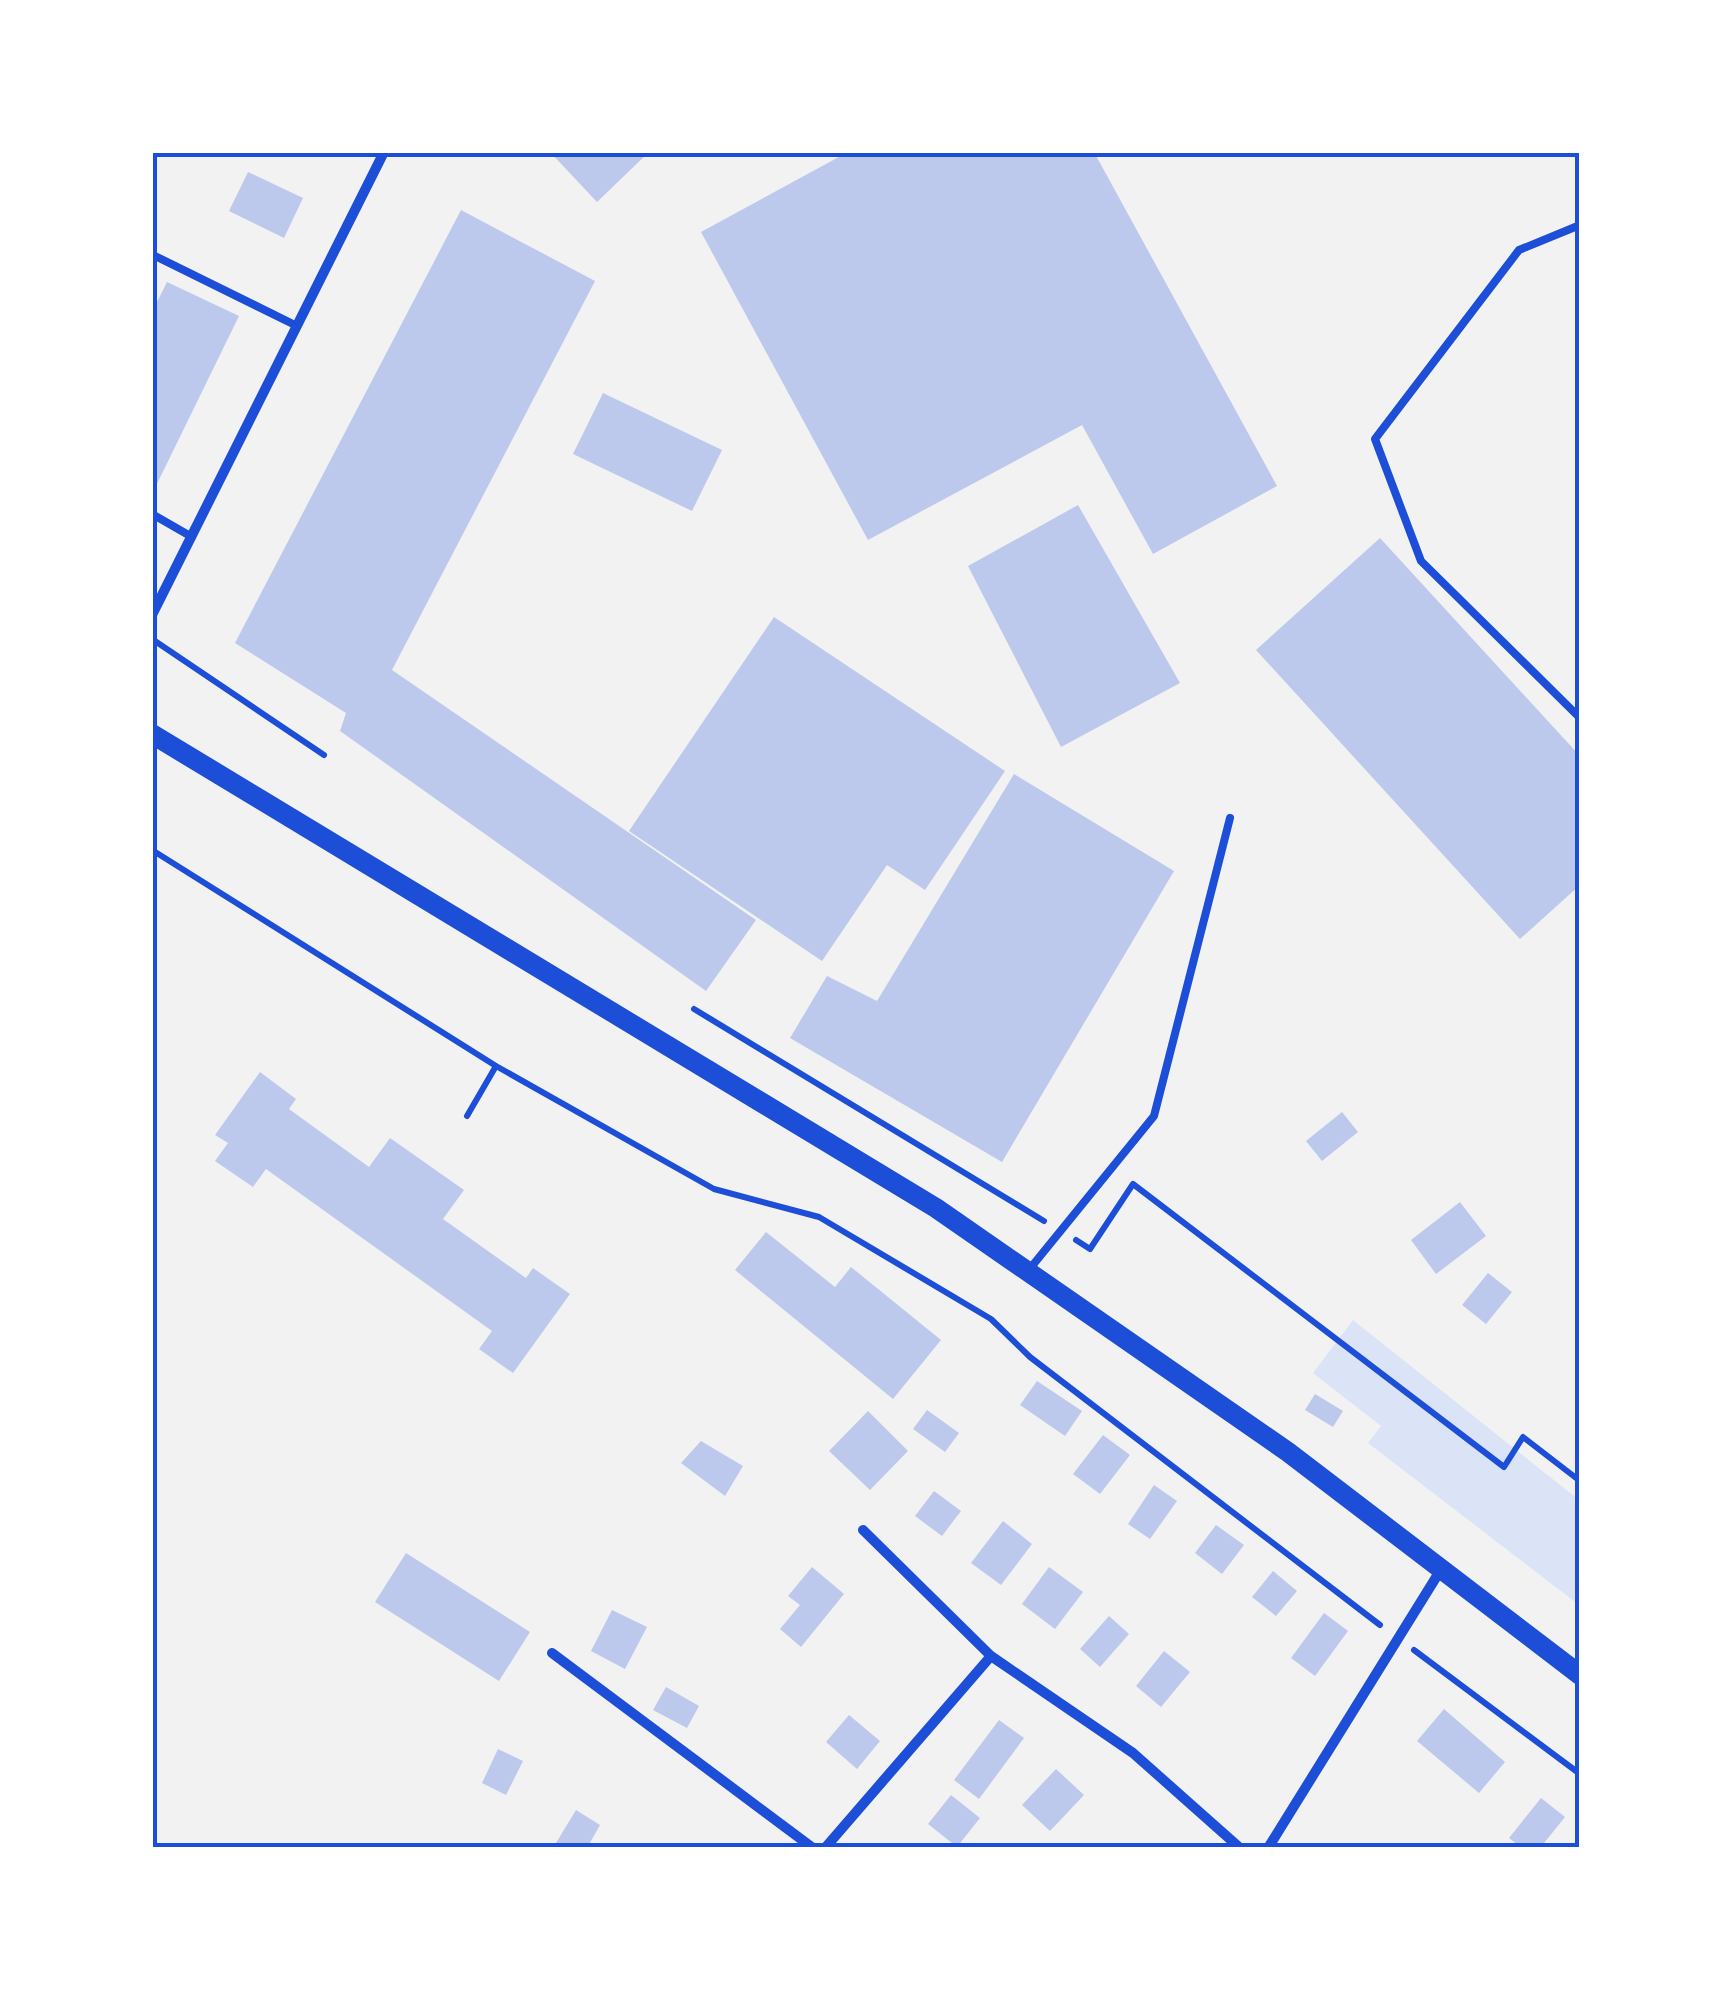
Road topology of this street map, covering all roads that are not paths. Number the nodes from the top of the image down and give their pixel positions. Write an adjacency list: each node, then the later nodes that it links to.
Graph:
1 (384, 152): 4 (street)
2 (1580, 225): 8 (lane)
3 (152, 262): 4 (lane)
4 (297, 326): 6 (street)
5 (152, 514): 6 (lane)
6 (192, 537): 7 (street)
7 (152, 615)
8 (1580, 718)
9 (152, 734): 11 (main road)
10 (1230, 818): 11 (lane)
11 (1028, 1271): 13 (main road)
12 (862, 1530): 15 (street)
13 (1440, 1570): 16 (main road); 20 (street)
14 (552, 1653): 17 (street)
15 (991, 1656): 18 (street); 19 (street)
16 (1580, 1675)
17 (813, 1848)
18 (825, 1848)
19 (1240, 1848)
20 (1268, 1848)

